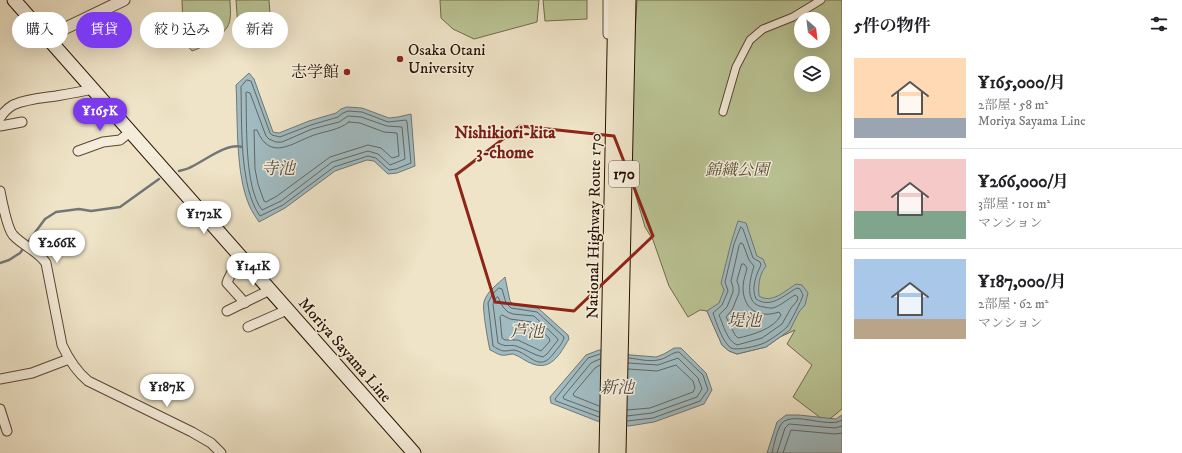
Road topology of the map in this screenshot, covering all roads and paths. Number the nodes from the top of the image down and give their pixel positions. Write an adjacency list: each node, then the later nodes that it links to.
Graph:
1 (14, 0): 8 (main road, Moriya Sayama Line)
2 (124, 0): 7 (street)
3 (608, 0): 10 (street)
4 (616, 0): 10 (highway, National Highway Route 170 / 170)
5 (628, 0): 10 (highway, National Highway Route 170 / 170)
6 (821, 0): 13 (street)
7 (109, 4): 9 (street)
8 (25, 12)
9 (68, 26)
10 (617, 34): 29 (highway, National Highway Route 170 / 170)
11 (57, 48): 12 (main road, Moriya Sayama Line)
12 (92, 89): 14 (street); 17 (main road, Moriya Sayama Line)
13 (723, 112)
14 (0, 118)
15 (22, 122): 16 (street)
16 (0, 126)
17 (130, 132): 18 (street); 20 (main road, Moriya Sayama Line)
18 (78, 151)
19 (0, 191): 26 (street)
20 (240, 256): 21 (main road, Moriya Sayama Line); 22 (street)
21 (270, 290): 22 (street); 23 (main road, Moriya Sayama Line)
22 (245, 303): 24 (street)
23 (287, 310): 25 (street); 32 (main road, Moriya Sayama Line)
24 (227, 311)
25 (248, 327)
26 (69, 359): 27 (street); 31 (street)
27 (0, 379)
28 (0, 409): 30 (street)
29 (613, 429): 33 (highway, National Highway Route 170 / 170); 34 (highway, National Highway Route 170 / 170)
30 (7, 431)
31 (221, 453)
32 (414, 453)
33 (607, 453)
34 (618, 453)

